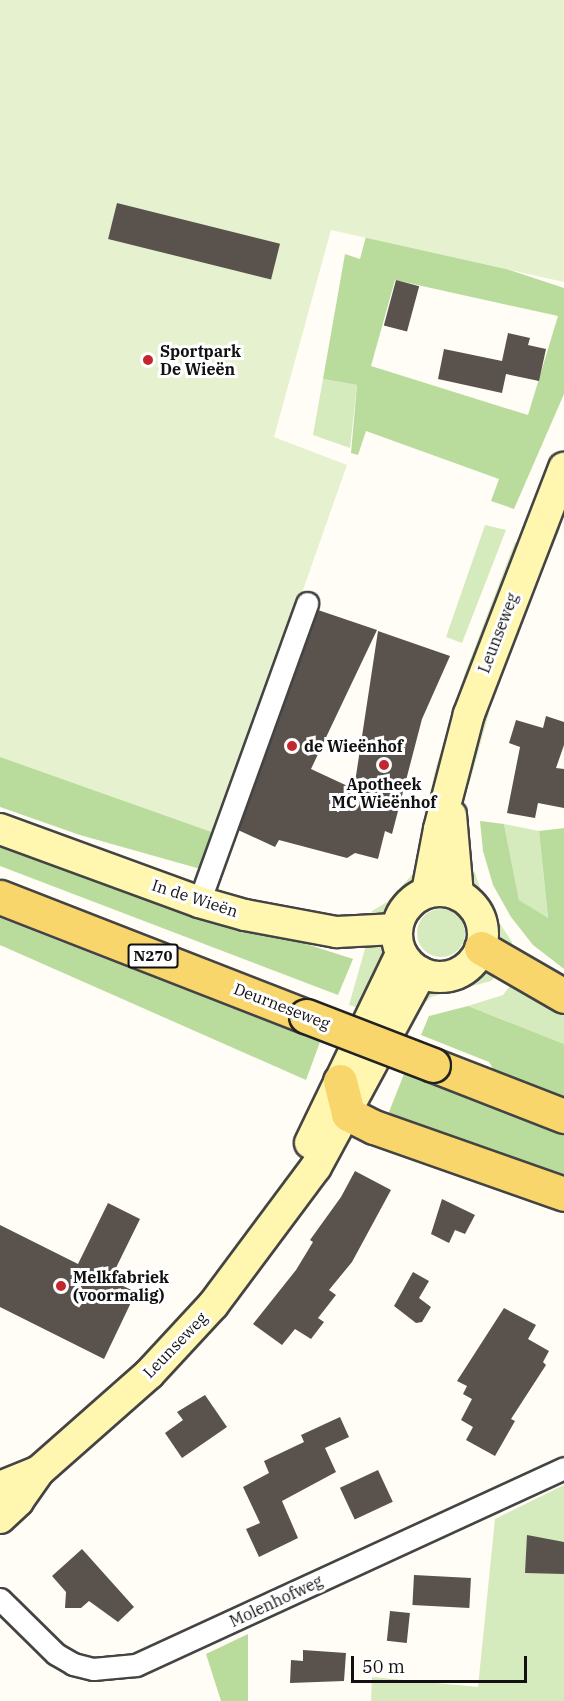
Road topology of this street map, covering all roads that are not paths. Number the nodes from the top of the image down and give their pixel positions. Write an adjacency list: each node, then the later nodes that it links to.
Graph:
1 (564, 468): 3 (main road, Leunseweg)
2 (307, 603): 8 (street)
3 (448, 803): 5 (main road, Leunseweg); 6 (main road, Leunseweg)
4 (0, 829): 8 (main road, In de Wieën)
5 (427, 892): 6 (main road); 10 (main road)
6 (458, 895): 9 (main road)
7 (0, 897): 14 (main road, Deurneseweg / N270, bridge)
8 (199, 902): 10 (main road, In de Wieën)
9 (481, 948): 10 (main road); 11 (main road)
10 (406, 952): 12 (main road, Leunseweg); 13 (main road, Leunseweg)
11 (564, 996)
12 (340, 1081): 13 (main road); 16 (main road, Leunseweg)
13 (348, 1114): 15 (main road); 16 (main road, Leunseweg)
14 (564, 1116)
15 (564, 1194)
16 (289, 1200): 18 (main road, Leunseweg)
17 (564, 1468): 21 (street, Molenhofweg)
18 (39, 1471): 19 (main road, Leunseweg); 20 (main road, Leunseweg)
19 (0, 1487)
20 (0, 1518)
21 (0, 1599)

